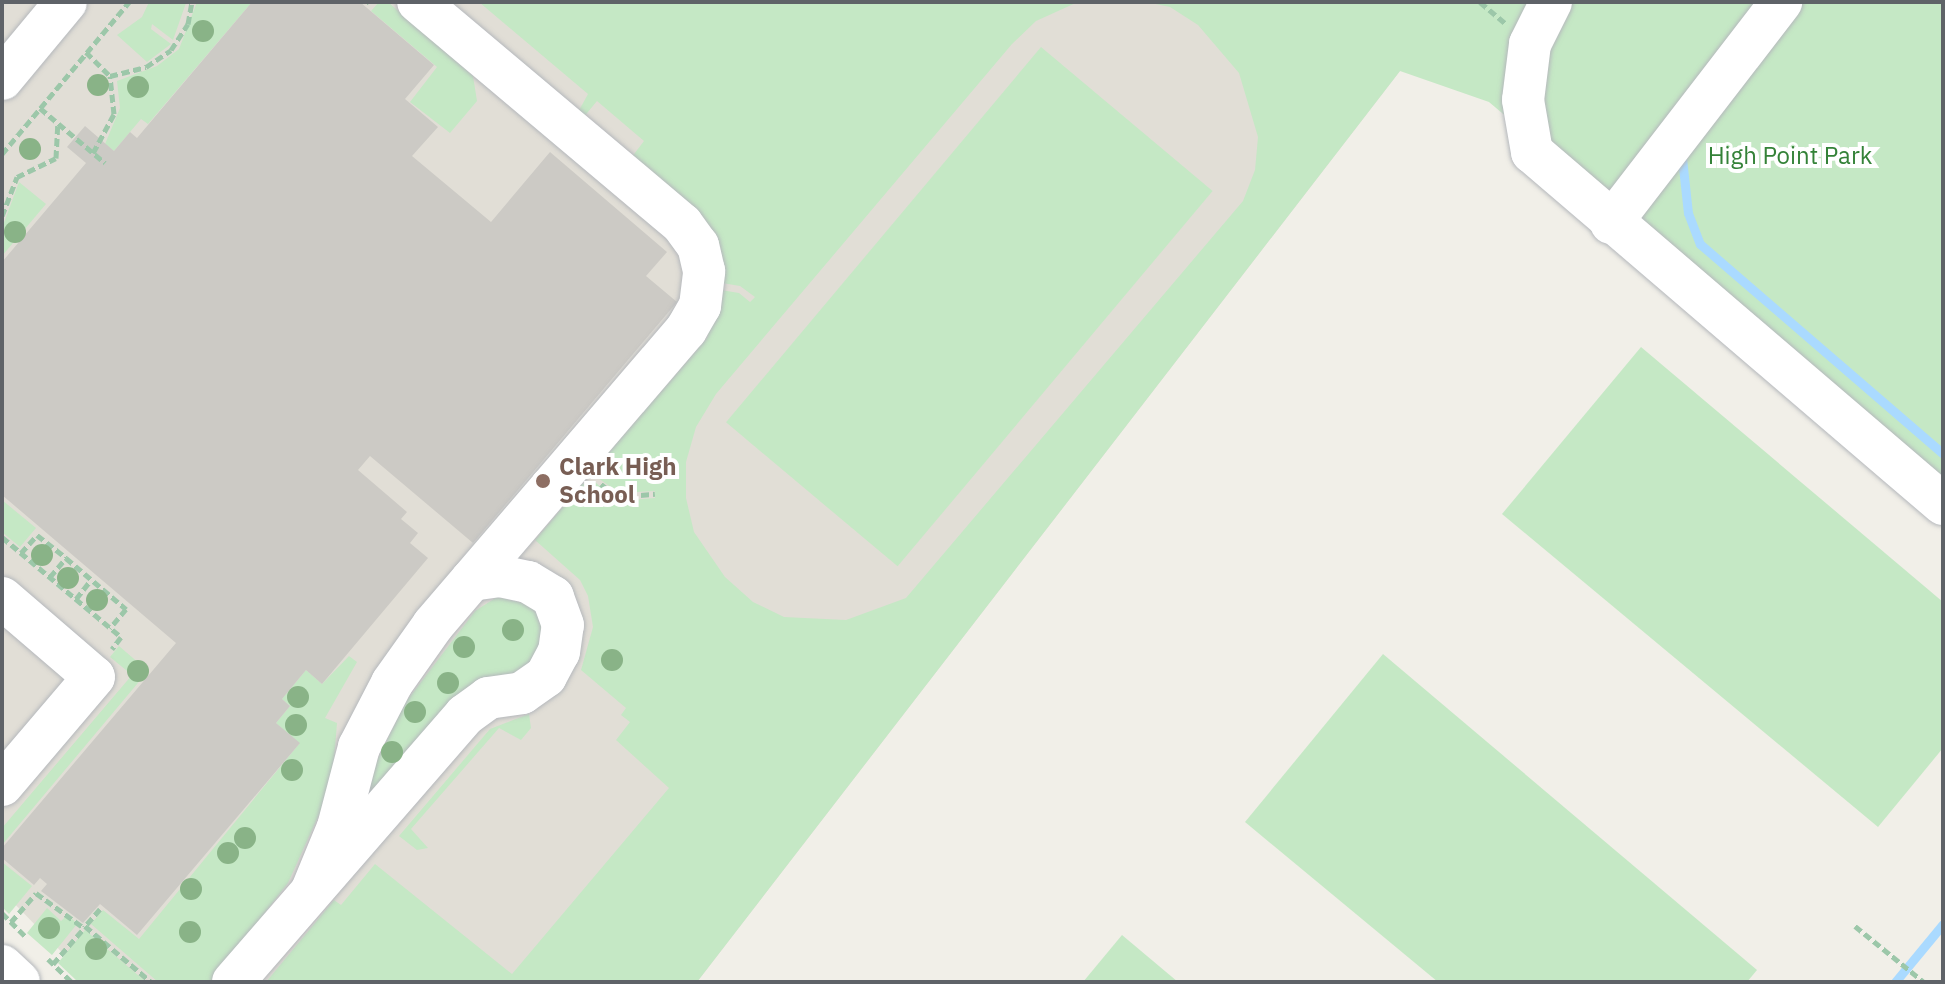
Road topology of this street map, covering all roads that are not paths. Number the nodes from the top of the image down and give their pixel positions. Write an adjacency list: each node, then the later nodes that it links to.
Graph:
1 (66, 2): 5 (lane)
2 (418, 2): 8 (lane)
3 (1551, 2): 6 (lane)
4 (1766, 7): 6 (lane)
5 (2, 79)
6 (1611, 223): 7 (lane)
7 (1943, 504)
8 (471, 580): 11 (lane); 11 (lane)
9 (2, 598): 10 (lane)
10 (2, 785)
11 (312, 890): 14 (lane)
12 (2, 966): 13 (lane)
13 (36, 973)
14 (233, 982)

